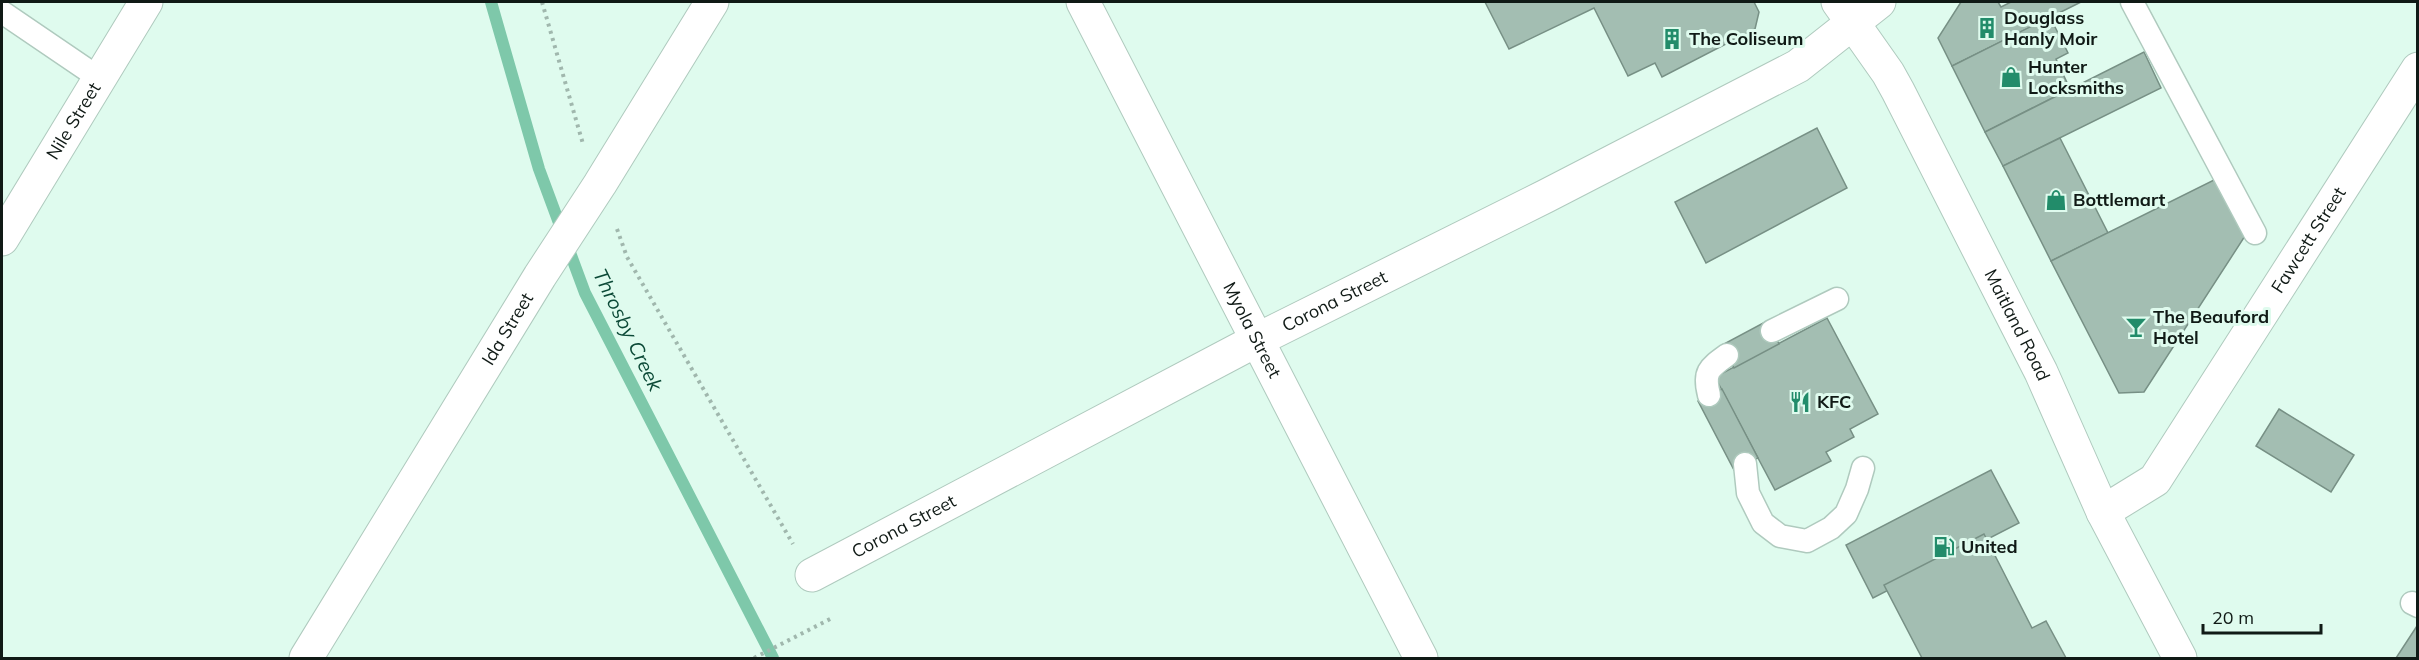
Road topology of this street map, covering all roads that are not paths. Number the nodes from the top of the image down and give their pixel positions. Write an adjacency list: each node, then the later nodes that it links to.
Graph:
1 (146, 2): 9 (street, Nile Street)
2 (712, 2): 21 (street, Ida Street)
3 (1083, 2): 14 (street, Myola Street)
4 (1879, 2): 7 (street, Corona Street)
5 (2132, 2): 10 (lane)
6 (2, 12): 9 (lane)
7 (1846, 12): 14 (street, Corona Street); 19 (street, Maitland Road)
8 (2418, 69): 19 (street, Fawcett Street)
9 (99, 78): 11 (street, Nile Street)
10 (2255, 233)
11 (2, 239)
12 (1837, 299): 13 (lane)
13 (1772, 331)
14 (1257, 340): 20 (street, Corona Street); 22 (street, Myola Street)
15 (1727, 355): 16 (lane)
16 (1709, 395)
17 (1745, 464): 18 (lane)
18 (1863, 468)
19 (2103, 512): 23 (street, Maitland Road)
20 (812, 575)
21 (306, 658)
22 (1421, 658)
23 (2180, 658)

